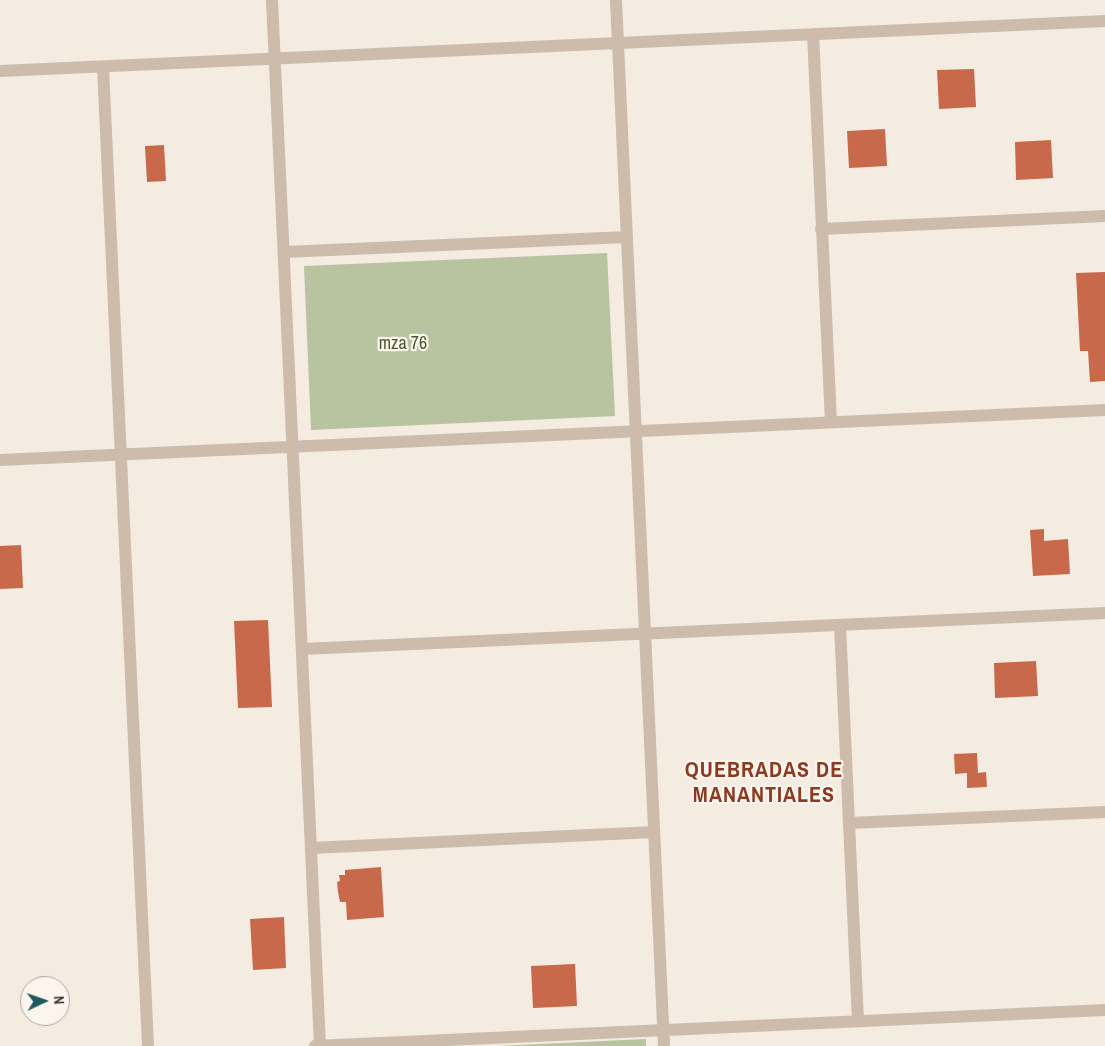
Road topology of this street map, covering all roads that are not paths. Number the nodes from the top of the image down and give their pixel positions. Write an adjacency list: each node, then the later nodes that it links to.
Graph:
1 (272, 0): 6 (street)
2 (616, 0): 5 (street)
3 (1105, 21): 4 (street)
4 (813, 34): 5 (street); 10 (street)
5 (618, 43): 6 (street); 11 (street)
6 (275, 59): 7 (street); 12 (street)
7 (103, 67): 8 (street); 17 (street)
8 (0, 71)
9 (1105, 216): 10 (street)
10 (820, 228): 14 (street)
11 (627, 237): 12 (street); 15 (street)
12 (284, 252): 16 (street)
13 (1105, 410): 14 (street)
14 (831, 422): 15 (street)
15 (636, 431): 16 (street); 21 (street)
16 (293, 446): 17 (street); 22 (street)
17 (121, 454): 18 (street); 30 (street)
18 (0, 460)
19 (1105, 613): 20 (street)
20 (840, 625): 21 (street); 24 (street)
21 (645, 634): 22 (street); 25 (street)
22 (302, 649): 26 (street)
23 (1105, 812): 24 (street)
24 (849, 823): 28 (street)
25 (654, 832): 26 (street); 29 (street)
26 (311, 848): 32 (street)
27 (1105, 1010): 28 (street)
28 (858, 1021): 29 (street)
29 (663, 1030): 32 (street); 33 (street)
30 (148, 1046)
31 (315, 1046): 32 (street)
32 (320, 1046)
33 (664, 1046)

